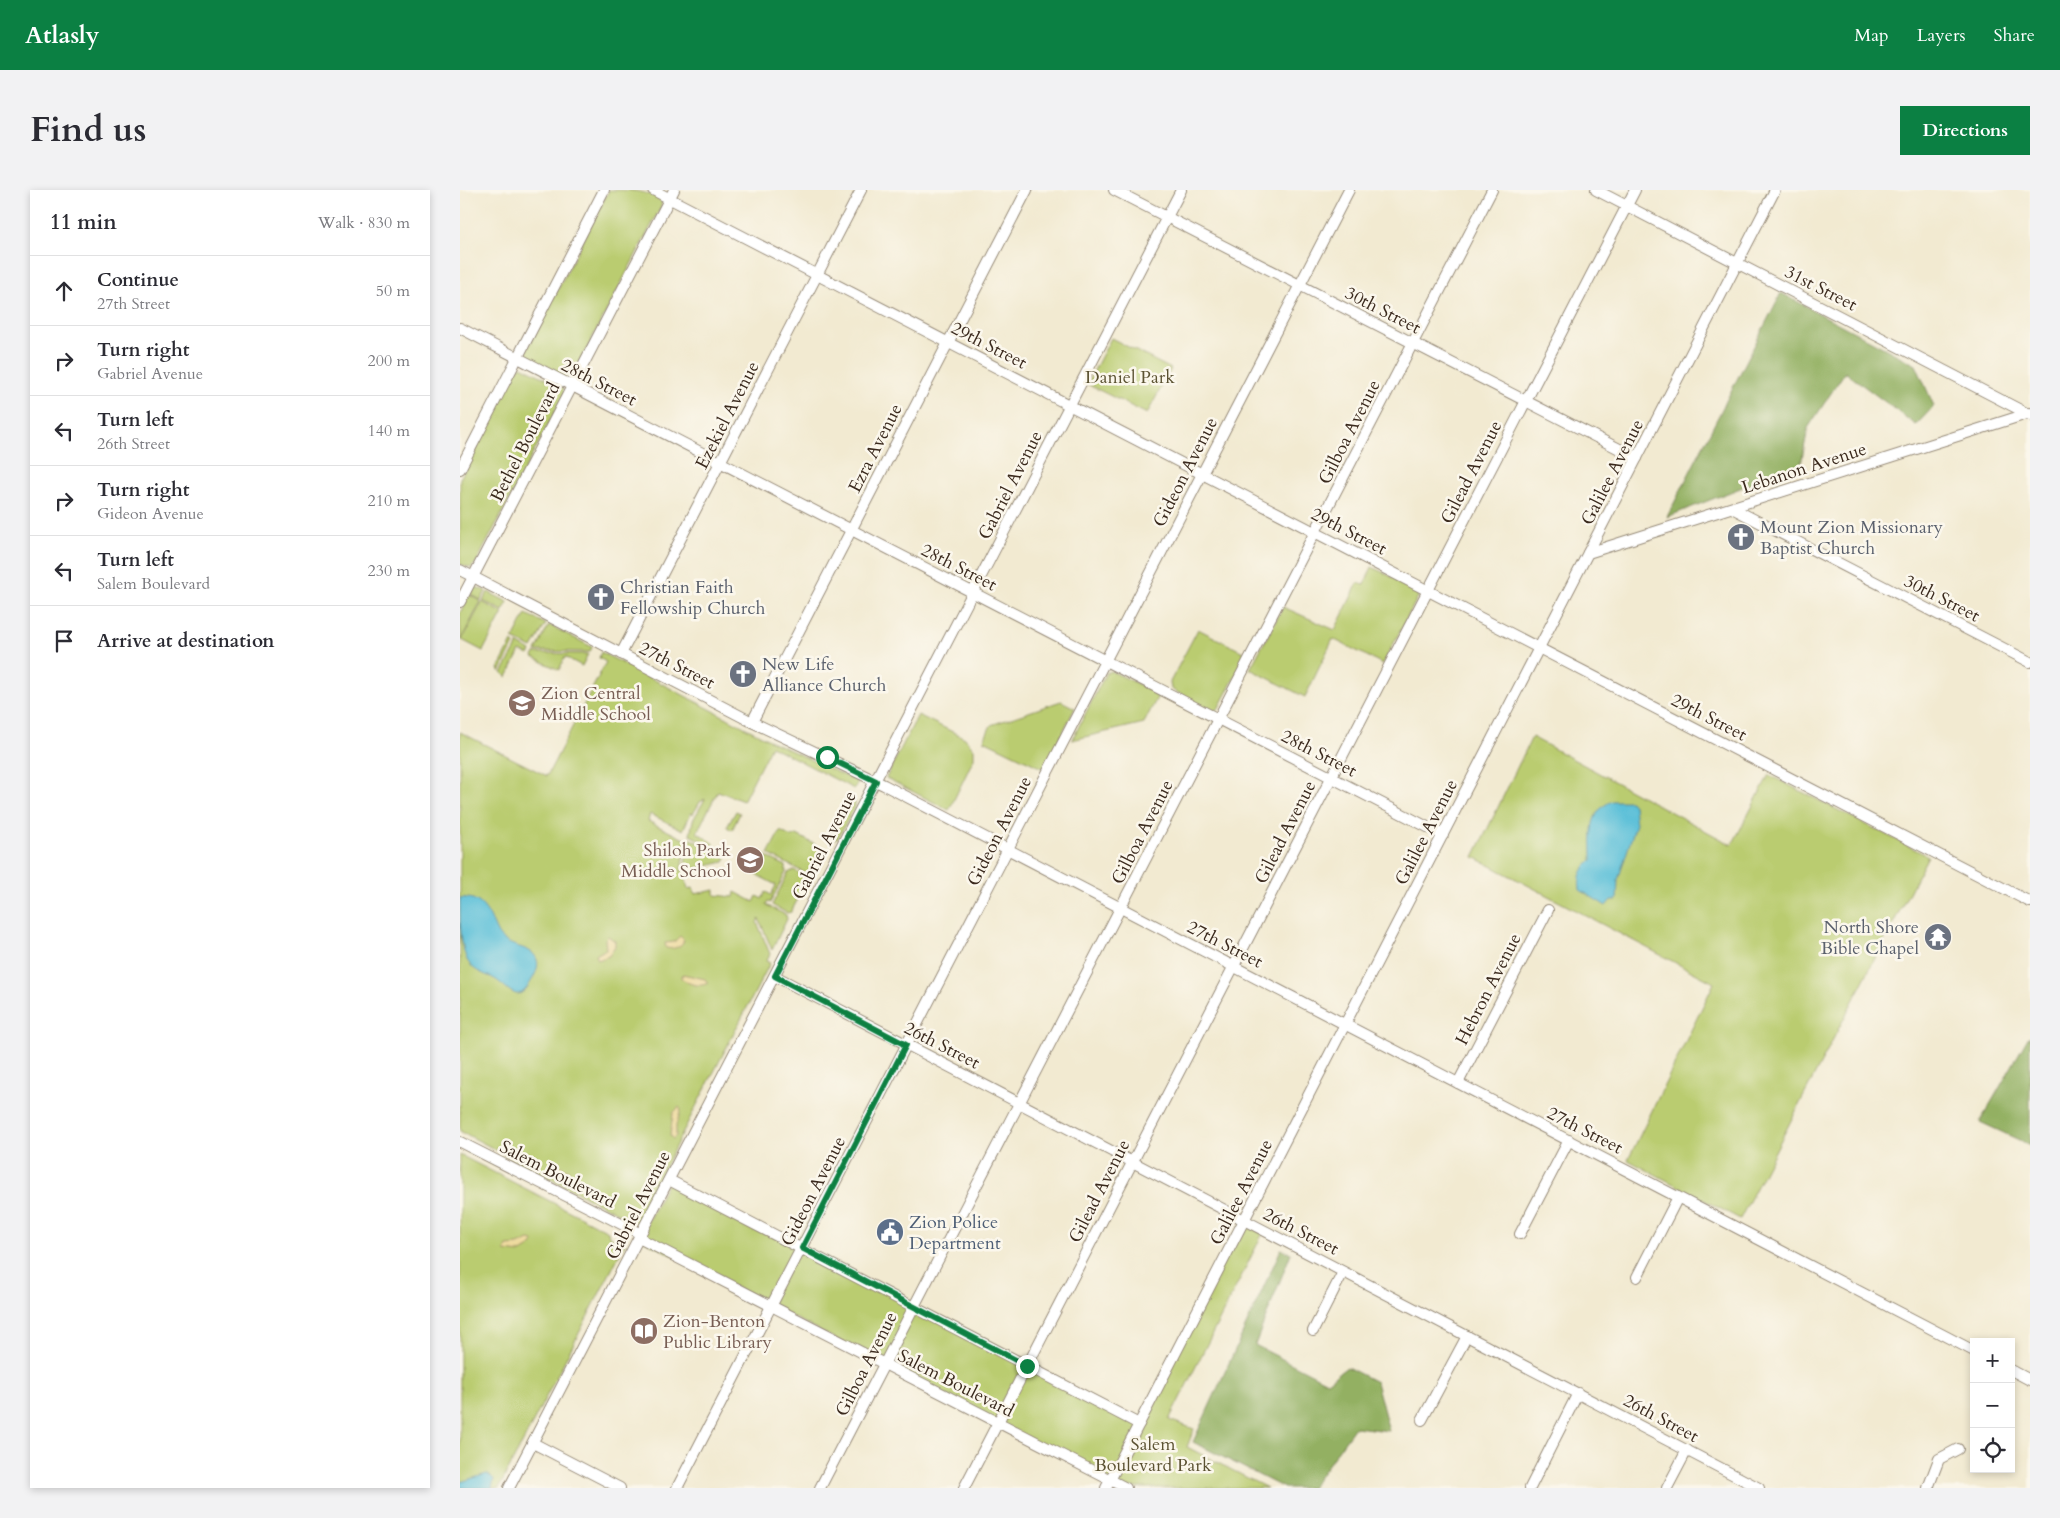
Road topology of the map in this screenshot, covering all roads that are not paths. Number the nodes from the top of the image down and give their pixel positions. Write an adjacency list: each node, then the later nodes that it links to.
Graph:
1 (604, 190): 21 (street)
2 (653, 190): 12 (street, 29th Street)
3 (861, 190): 16 (street, Ezekiel Avenue)
4 (1027, 190): 19 (street, Ezra Avenue)
5 (1114, 190): 14 (street, 30th Street)
6 (1181, 190): 14 (street, Gabriel Avenue)
7 (1349, 190): 17 (street, Gideon Avenue)
8 (1492, 190): 20 (street, Gilboa Avenue)
9 (1596, 190): 13 (street, 31st Street)
10 (1635, 190): 13 (street, Gilead Avenue)
11 (1775, 190): 15 (street, Galilee Avenue)
12 (671, 194): 16 (street, 29th Street); 22 (street, Bethel Boulevard)
13 (1627, 206): 15 (street, 31st Street); 23 (street, Gilead Avenue)
14 (1167, 217): 17 (street, 30th Street); 24 (street, Gabriel Avenue)
15 (1738, 263): 25 (street, 31st Street); 26 (street, Galilee Avenue)
16 (818, 275): 19 (street, 29th Street); 27 (street, Ezekiel Avenue)
17 (1300, 285): 20 (street, 30th Street); 29 (street, Gideon Avenue)
18 (460, 328): 21 (street, 28th Street)
19 (948, 342): 24 (street, 29th Street); 31 (street, Ezra Avenue)
20 (1413, 343): 23 (street, 30th Street); 32 (street, Gilboa Avenue)
21 (518, 358): 22 (street, 28th Street); 28 (street)
22 (572, 386): 27 (street, 28th Street); 35 (street, Bethel Boulevard)
23 (1526, 401): 26 (street, 30th Street); 36 (street, Gilead Avenue)
24 (1070, 405): 29 (street, 29th Street); 37 (street, Gabriel Avenue)
25 (2029, 414): 30 (street, Lebanon Avenue)
26 (1637, 458): 33 (street, Galilee Avenue)
27 (720, 463): 31 (street, 28th Street); 40 (street, Ezekiel Avenue)
28 (460, 469)
29 (1202, 474): 32 (street, 29th Street); 41 (street, Gideon Avenue)
30 (1732, 508): 33 (street, Lebanon Avenue); 42 (street, 30th Street)
31 (851, 530): 37 (street, 28th Street); 44 (street, Ezra Avenue)
32 (1315, 532): 36 (street, 29th Street); 43 (street, Gilboa Avenue)
33 (1588, 553): 39 (street, Galilee Avenue)
34 (460, 570): 35 (street, 27th Street)
35 (473, 577): 38 (street, Bethel Boulevard); 40 (street, 27th Street)
36 (1428, 590): 39 (street, 29th Street); 45 (street, Gilead Avenue)
37 (973, 593): 41 (street, 28th Street); 46 (street, Gabriel Avenue)
38 (460, 602)
39 (1539, 648): 47 (street, Galilee Avenue); 49 (street, 29th Street)
40 (621, 654): 44 (street, 27th Street)
41 (1105, 661): 43 (street, 28th Street); 48 (street, Gideon Avenue)
42 (2030, 662)
43 (1218, 719): 45 (street, 28th Street); 50 (street, Gilboa Avenue)
44 (752, 722): 46 (street, 27th Street)
45 (1331, 778): 47 (street, 28th Street); 52 (street, Gilead Avenue)
46 (876, 781): 48 (street, 27th Street); 53 (street, Gabriel Avenue)
47 (1443, 835): 54 (street, Galilee Avenue)
48 (1008, 849): 50 (street, 27th Street); 55 (street, Gideon Avenue)
49 (2030, 902)
50 (1121, 908): 52 (street, 27th Street); 57 (street, Gilboa Avenue)
51 (1548, 910): 56 (street, Hebron Avenue)
52 (1234, 966): 54 (street, 27th Street); 60 (street, Gilead Avenue)
53 (775, 976): 55 (street, 26th Street); 61 (street, Gabriel Avenue)
54 (1345, 1024): 56 (street, 27th Street); 63 (street, Galilee Avenue)
55 (906, 1045): 57 (street, 26th Street); 66 (street, Gideon Avenue)
56 (1458, 1083): 58 (street, 27th Street)
57 (1019, 1103): 60 (street, 26th Street); 70 (street, Gilboa Avenue)
58 (1569, 1140): 62 (street, 27th Street); 64 (street)
59 (460, 1142): 65 (street, Salem Boulevard)
60 (1132, 1162): 63 (street, 26th Street); 75 (street, Gilead Avenue)
61 (669, 1180): 65 (street, Gabriel Avenue); 66 (street)
62 (1678, 1197): 68 (street); 73 (street, 27th Street)
63 (1244, 1220): 67 (street, 26th Street); 81 (street, Galilee Avenue)
64 (1520, 1234)
65 (640, 1236): 69 (street, Salem Boulevard); 82 (street, Gabriel Avenue)
66 (802, 1248): 69 (street, Gideon Avenue); 70 (street)
67 (1343, 1272): 71 (street); 72 (street, 26th Street)
68 (1637, 1277)
69 (772, 1306): 74 (street, Salem Boulevard); 88 (street, Gideon Avenue)
70 (914, 1307): 74 (street, Gilboa Avenue); 75 (street)
71 (1313, 1331)
72 (1467, 1336): 78 (street, 26th Street); 79 (street)
73 (1970, 1349)
74 (884, 1364): 80 (street, Salem Boulevard); 89 (street, Gilboa Avenue)
75 (1027, 1366): 80 (street, Gilead Avenue); 81 (street)
76 (2015, 1372): 77 (street)
77 (2030, 1380)
78 (1578, 1394): 84 (street, 26th Street); 92 (street)
79 (1422, 1420)
80 (998, 1422): 85 (street, Salem Boulevard); 90 (street, Gilead Avenue)
81 (1139, 1424): 85 (street, Galilee Avenue)
82 (533, 1443): 86 (street, Gabriel Avenue); 87 (street)
83 (1958, 1449): 95 (street)
84 (1687, 1450): 93 (street); 94 (street, 26th Street)
85 (1108, 1484): 91 (street, Salem Boulevard)
86 (509, 1488)
87 (620, 1488)
88 (677, 1488)
89 (820, 1488)
90 (964, 1488)
91 (1126, 1488)
92 (1530, 1488)
93 (1667, 1488)
94 (1760, 1488)
95 (1928, 1488)

